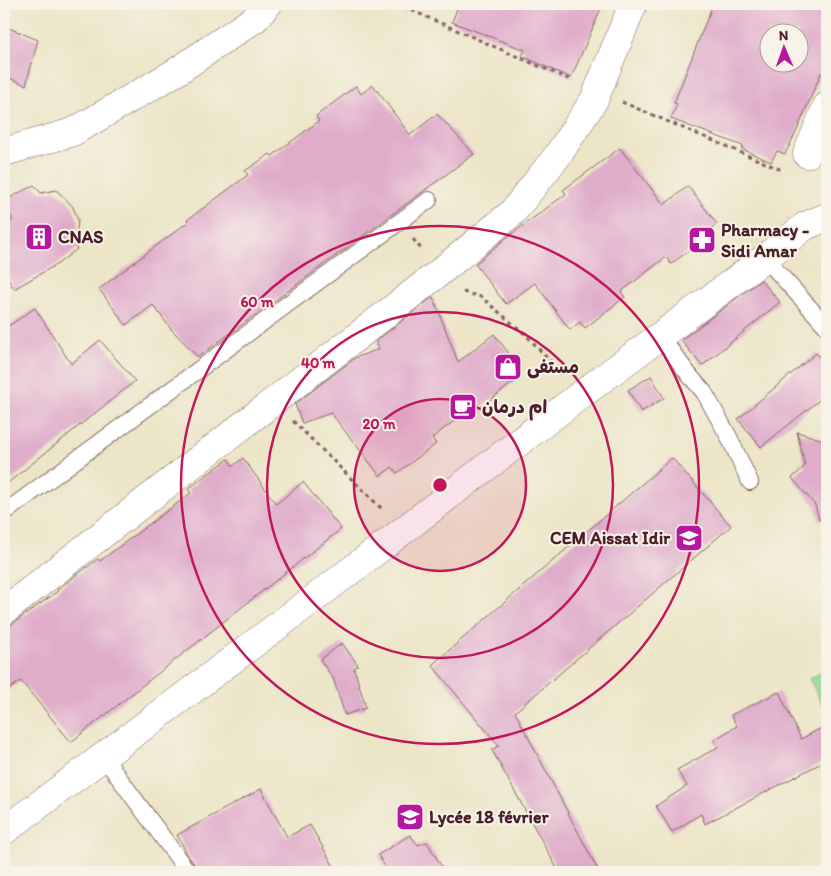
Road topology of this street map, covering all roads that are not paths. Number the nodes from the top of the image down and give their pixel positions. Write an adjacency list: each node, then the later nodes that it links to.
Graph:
1 (268, 4): 4 (street)
2 (633, 4): 13 (street)
3 (827, 106): 5 (street)
4 (4, 152)
5 (807, 154)
6 (429, 200): 12 (lane)
7 (827, 217): 8 (street)
8 (765, 258): 9 (lane); 10 (street)
9 (827, 327)
10 (660, 336): 11 (lane); 14 (street)
11 (750, 482)
12 (4, 513)
13 (4, 610)
14 (102, 756): 15 (street); 16 (lane)
15 (4, 831)
16 (188, 872)

